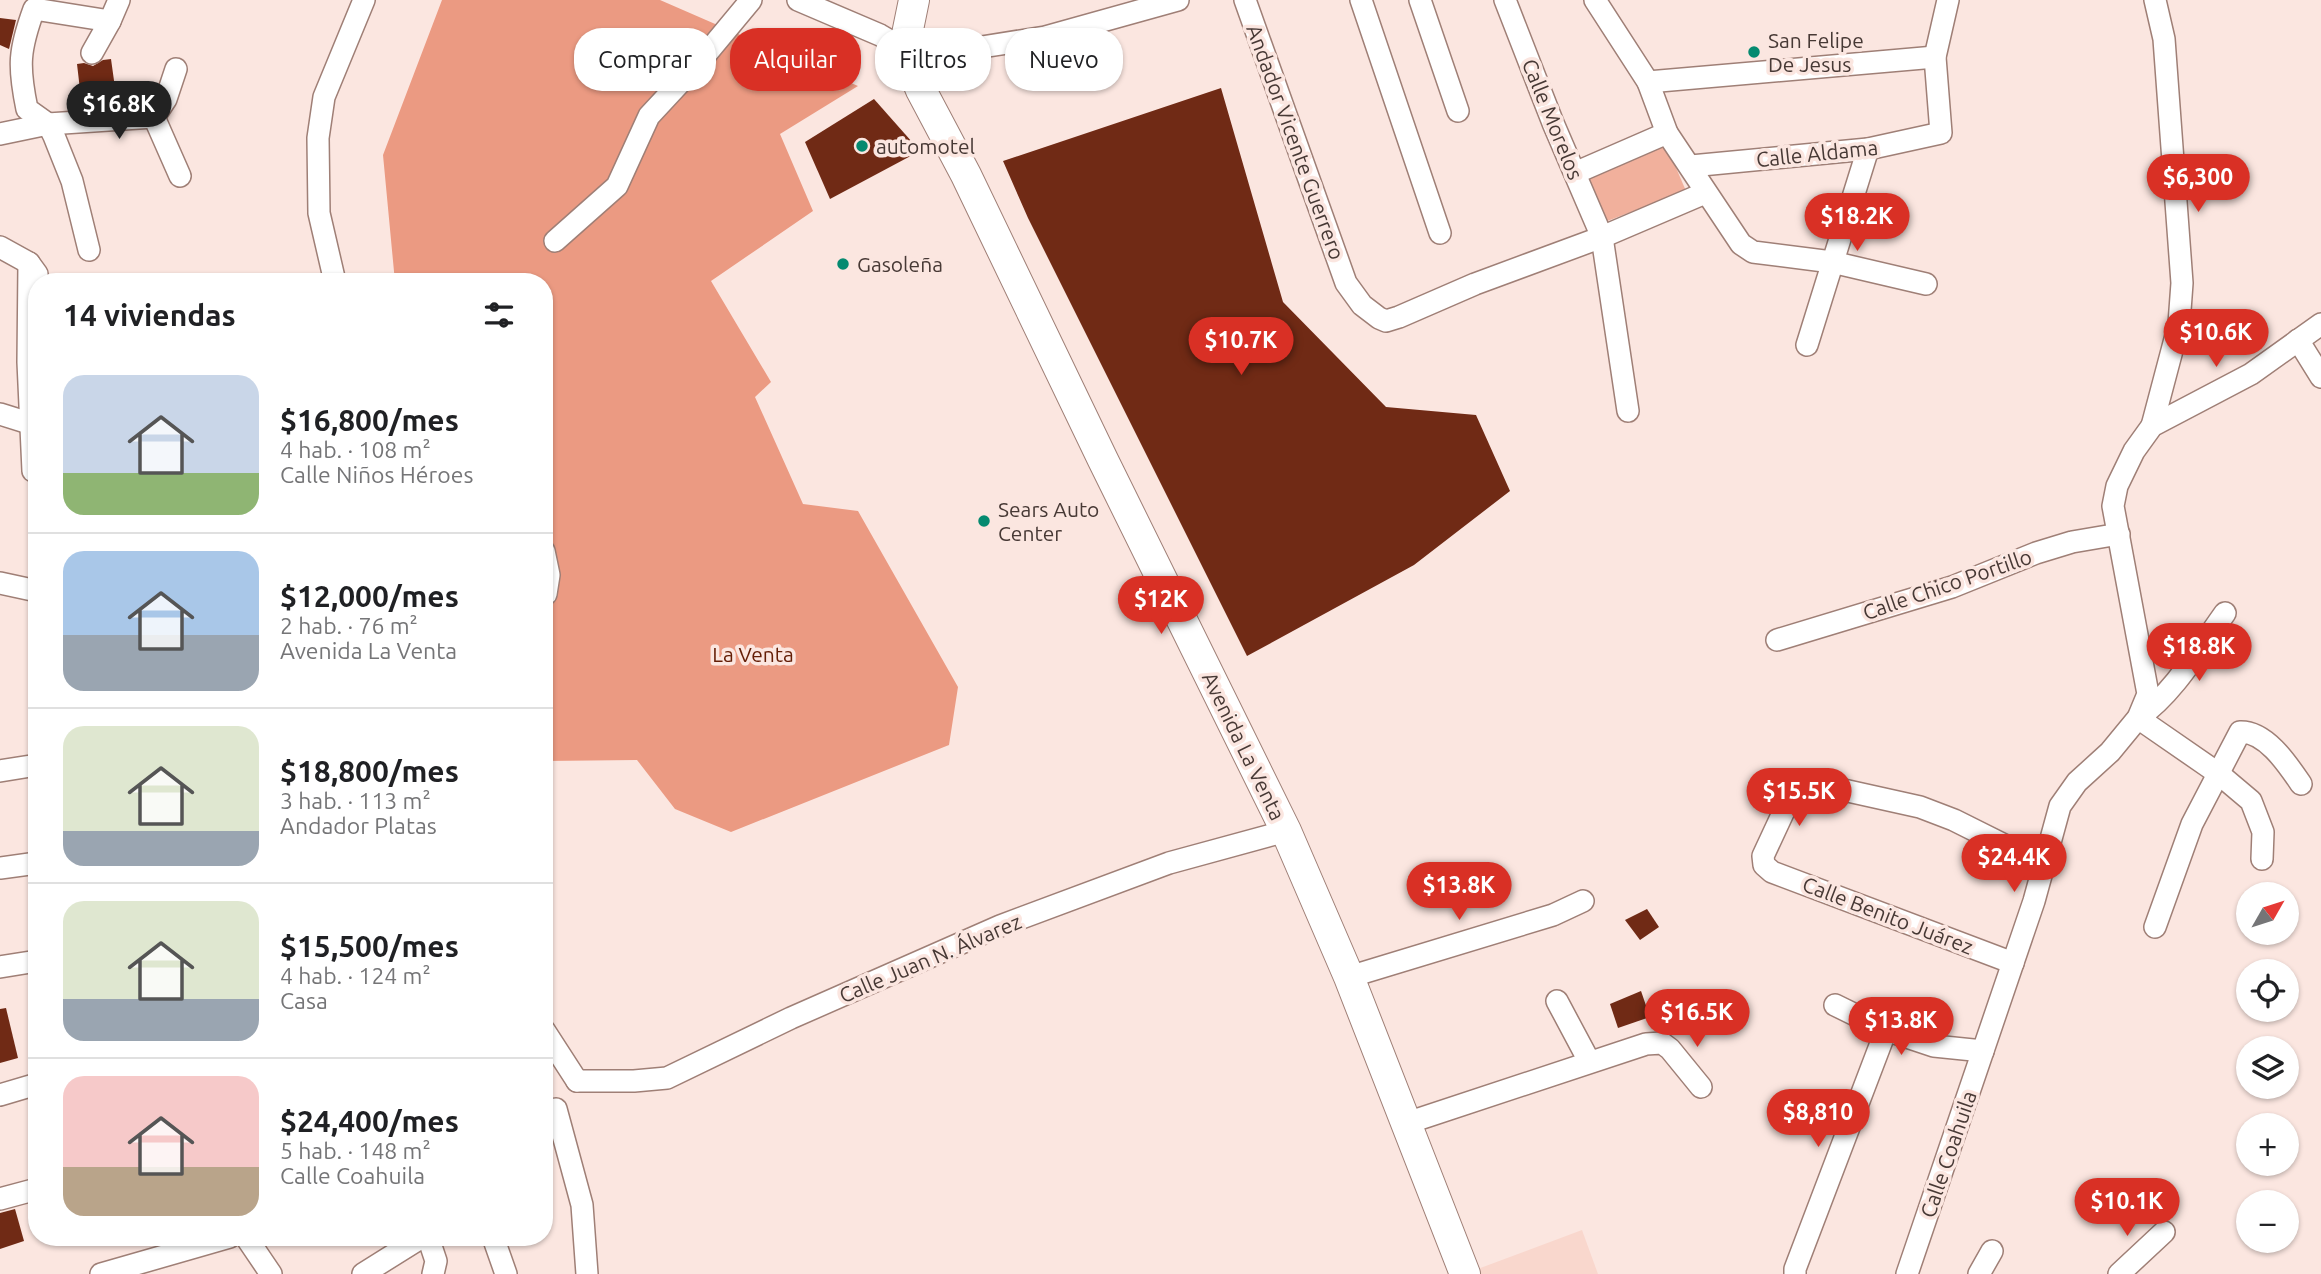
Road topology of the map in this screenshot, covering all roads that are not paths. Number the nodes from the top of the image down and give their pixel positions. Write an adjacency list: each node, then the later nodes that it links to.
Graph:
1 (119, 0): 14 (street)
2 (364, 0): 42 (street)
3 (751, 0): 35 (street)
4 (798, 0): 16 (street)
5 (914, 0): 15 (main road)
6 (1178, 0): 17 (street)
7 (1245, 0): 34 (street, Andador Vicente Guerrero)
8 (1361, 0): 33 (street)
9 (1420, 0): 23 (street)
10 (1505, 0): 30 (street, Calle Morelos)
11 (1595, 0): 21 (street)
12 (1948, 0): 19 (street)
13 (2155, 0): 51 (street)
14 (110, 21): 18 (street); 25 (street)
15 (908, 28)
16 (875, 32)
17 (991, 46)
18 (92, 53)
19 (1935, 57): 21 (street); 28 (street, Calle Aldama)
20 (176, 69): 24 (street)
21 (1648, 82): 26 (street)
22 (922, 91): 62 (main road, Avenida La Venta)
23 (1458, 111)
24 (154, 117): 25 (street); 31 (street)
25 (48, 124): 27 (street); 37 (street)
26 (1667, 133): 29 (street); 30 (street)
27 (0, 134)
28 (1868, 149): 29 (street, Calle Aldama); 38 (street)
29 (1691, 166): 32 (street)
30 (1575, 173): 34 (street, Calle Morelos)
31 (180, 176)
32 (1705, 193): 34 (street); 38 (street)
33 (1440, 233)
34 (1602, 237): 48 (street, Calle Morelos)
35 (555, 241)
36 (0, 247): 39 (street)
37 (89, 250)
38 (1832, 262): 43 (street); 46 (street)
39 (29, 263): 40 (street); 41 (street)
40 (29, 273)
41 (36, 273)
42 (333, 273)
43 (1926, 284)
44 (2321, 324): 45 (street)
45 (2298, 340): 47 (street); 51 (street)
46 (1807, 345)
47 (2321, 377)
48 (1628, 411)
49 (0, 414): 50 (street)
50 (28, 423)
51 (2152, 426): 52 (street, Calle Coahuila)
52 (2119, 534): 56 (street, Calle Chico Portillo); 57 (street, Calle Coahuila)
53 (0, 583): 54 (street)
54 (28, 590)
55 (2225, 613): 57 (street)
56 (1777, 640)
57 (2138, 718): 60 (street); 65 (street, Calle Coahuila)
58 (28, 766): 59 (street)
59 (0, 771)
60 (2219, 774): 61 (street); 63 (street); 68 (street)
61 (2301, 784)
62 (1286, 831): 72 (main road, Avenida La Venta); 79 (street, Calle Juan N. Álvarez)
63 (2262, 859)
64 (28, 864): 66 (street)
65 (2044, 865): 70 (street, Calle Coahuila); 70 (street, Calle Benito Juárez)
66 (0, 868)
67 (1583, 901): 72 (street)
68 (2155, 927)
69 (28, 962): 71 (street)
70 (2013, 963): 77 (street, Calle Coahuila)
71 (0, 967)
72 (1349, 977): 85 (main road, Avenida La Venta)
73 (1557, 1001): 78 (street)
74 (1835, 1005): 75 (street)
75 (1886, 1030): 77 (street); 102 (street)
76 (553, 1046): 79 (street)
77 (1983, 1051): 103 (street, Calle Coahuila)
78 (1589, 1061): 81 (street); 85 (street)
79 (577, 1081): 83 (street)
80 (28, 1087): 82 (street)
81 (1701, 1087)
82 (0, 1095)
83 (553, 1110)
84 (553, 1123): 100 (street)
85 (1404, 1124): 101 (main road, Avenida La Venta)
86 (28, 1191): 87 (street)
87 (0, 1199)
88 (2164, 1232): 105 (street)
89 (199, 1246): 95 (street)
90 (252, 1246): 96 (street)
91 (408, 1246): 97 (street)
92 (431, 1246): 98 (street)
93 (497, 1246): 99 (street)
94 (1992, 1251): 104 (street)
95 (101, 1274)
96 (271, 1274)
97 (363, 1274)
98 (433, 1274)
99 (506, 1274)
100 (587, 1274)
101 (1465, 1274)
102 (1795, 1274)
103 (1907, 1274)
104 (1979, 1274)
105 (2119, 1274)

